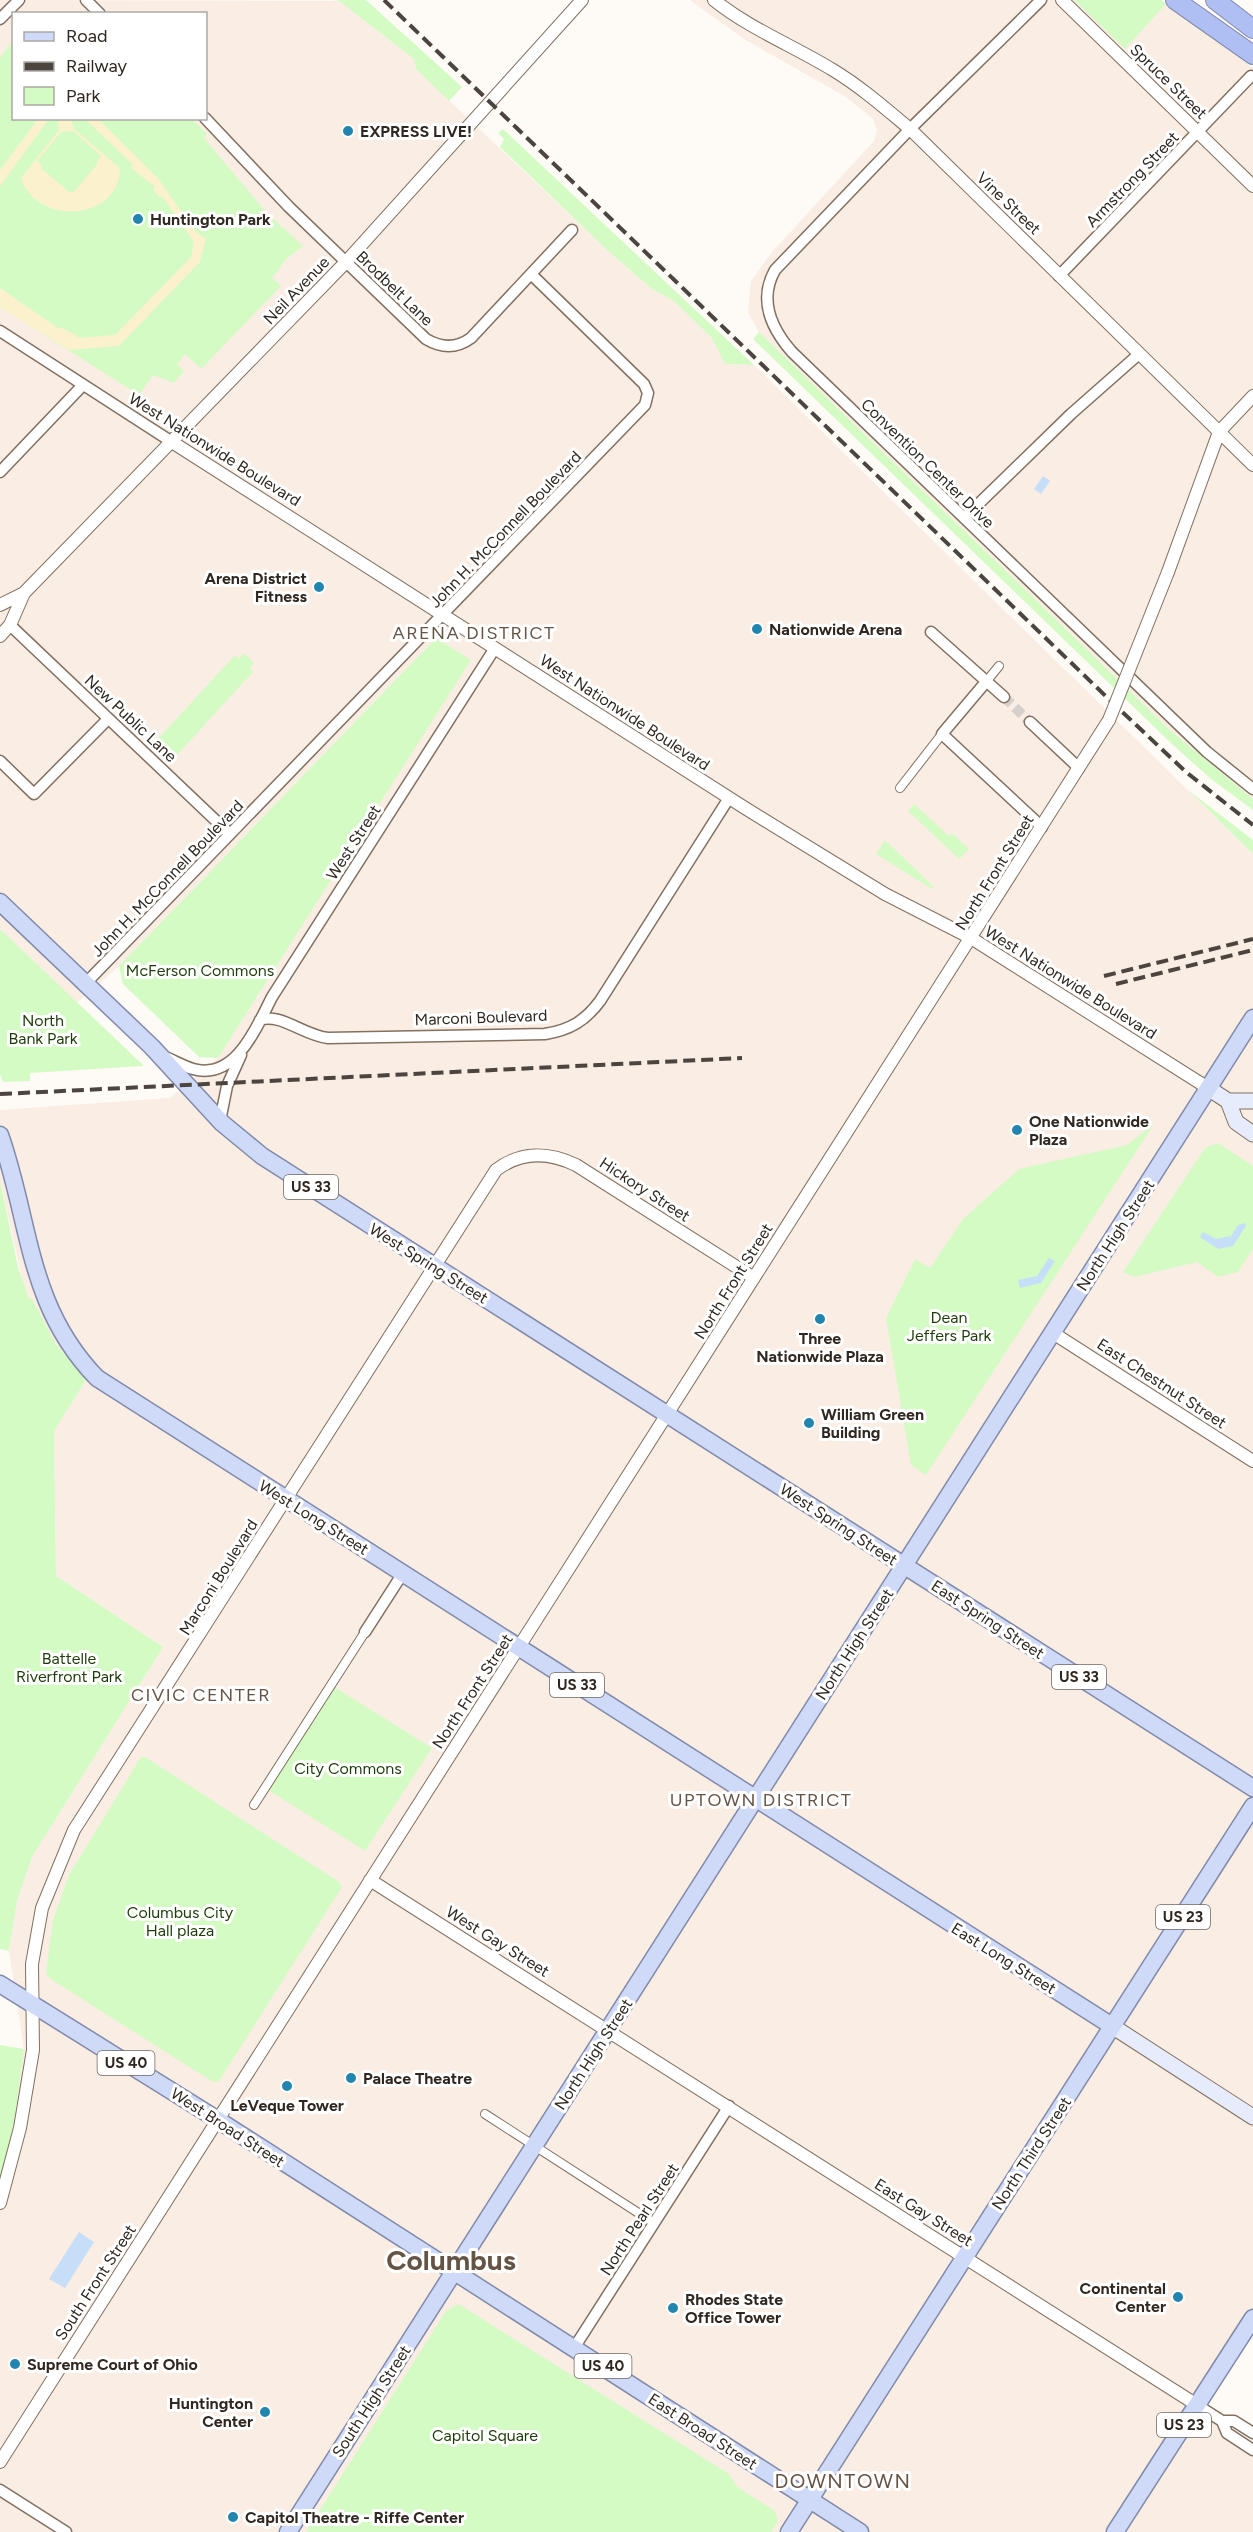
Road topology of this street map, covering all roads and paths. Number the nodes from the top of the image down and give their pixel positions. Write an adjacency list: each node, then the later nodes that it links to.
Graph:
1 (19, 0): 10 (street)
2 (86, 0): 9 (street)
3 (582, 0): 19 (street, Neil Avenue)
4 (714, 0): 15 (street, Vine Street)
5 (1041, 0): 15 (street, Convention Center Drive)
6 (1062, 0): 16 (street, Spruce Street)
7 (1175, 0): 12 (highway)
8 (1215, 0): 11 (highway)
9 (98, 12)
10 (0, 20)
11 (1253, 29)
12 (1253, 56)
13 (1251, 76): 16 (street, Armstrong Street)
14 (207, 120): 19 (street, Brodbelt Lane)
15 (910, 129): 21 (street, Vine Street); 30 (street, Convention Center Drive)
16 (1198, 132): 17 (street, Spruce Street); 21 (street, Armstrong Street)
17 (1253, 186)
18 (572, 230): 20 (street, Brodbelt Lane)
19 (346, 262): 20 (street, Brodbelt Lane); 27 (street, Neil Avenue)
20 (531, 274): 33 (street, John H. McConnell Boulevard)
21 (1059, 276): 23 (street, Vine Street)
22 (0, 331): 24 (street, West Nationwide Boulevard)
23 (1139, 354): 26 (street, Vine Street); 30 (street)
24 (83, 385): 27 (street, West Nationwide Boulevard); 29 (street)
25 (1253, 396): 26 (street)
26 (1219, 432): 28 (street, Vine Street); 45 (street, North Front Street, bridge)
27 (172, 442): 31 (street, Neil Avenue); 33 (street, West Nationwide Boulevard)
28 (1253, 465)
29 (0, 472)
30 (963, 518): 47 (street, Convention Center Drive)
31 (24, 593): 32 (street, Neil Avenue); 34 (street)
32 (0, 605)
33 (442, 614): 37 (street, West Nationwide Boulevard); 50 (street, John H. McConnell Boulevard)
34 (10, 625): 36 (street); 41 (street, New Public Lane)
35 (931, 632): 39 (street)
36 (0, 636)
37 (495, 648): 48 (street, West Nationwide Boulevard); 55 (street, West Street)
38 (999, 666): 39 (street)
39 (985, 683): 40 (street); 43 (street)
40 (1004, 697)
41 (108, 719): 44 (street); 50 (street, New Public Lane)
42 (1030, 722): 45 (street)
43 (942, 734): 46 (street); 49 (street)
44 (0, 761)
45 (1079, 768): 49 (street, North Front Street)
46 (900, 788)
47 (1253, 789)
48 (729, 798): 52 (street, West Nationwide Boulevard); 55 (street, Marconi Boulevard)
49 (1042, 827): 52 (street, North Front Street)
50 (230, 834): 53 (street, John H. McConnell Boulevard)
51 (0, 902): 53 (main road, West Spring Street / US 33)
52 (971, 938): 58 (street, West Nationwide Boulevard); 66 (street, North Front Street)
53 (86, 983): 56 (main road, West Spring Street / US 33)
54 (1253, 1018): 58 (main road, North High Street)
55 (260, 1020): 57 (street, West Street)
56 (158, 1054): 57 (street); 61 (main road, West Spring Street / US 33)
57 (241, 1054): 61 (street, West Street)
58 (1208, 1088): 59 (main road); 67 (main road, North High Street)
59 (1228, 1101): 60 (main road); 62 (main road)
60 (1253, 1101)
61 (220, 1121): 65 (main road, West Spring Street / US 33)
62 (1253, 1134)
63 (0, 1135): 70 (main road, West Long Street / US 33)
64 (510, 1161): 65 (street, Marconi Boulevard); 66 (street, Hickory Street)
65 (435, 1266): 68 (main road, West Spring Street / US 33); 70 (street, Marconi Boulevard)
66 (754, 1278): 68 (street, North Front Street)
67 (1053, 1333): 69 (street, East Chestnut Street); 71 (main road, North High Street)
68 (668, 1414): 71 (main road, West Spring Street / US 33); 74 (street, North Front Street)
69 (1253, 1461)
70 (286, 1499): 72 (main road, West Long Street / US 33); 81 (street, Marconi Boulevard)
71 (904, 1565): 75 (main road, East Spring Street / US 33); 76 (main road, North High Street)
72 (403, 1573): 73 (street); 74 (main road, West Long Street / US 33)
73 (365, 1632): 77 (street)
74 (519, 1648): 76 (main road, West Long Street / US 33); 79 (street, North Front Street)
75 (1253, 1788)
76 (755, 1799): 82 (main road, East Long Street / US 33); 83 (main road, North High Street)
77 (254, 1805)
78 (1253, 1806): 82 (main road, North Third Street / US 23)
79 (370, 1880): 83 (street, West Gay Street); 87 (street, North Front Street)
80 (1, 1985): 81 (main road, West Broad Street / US 40)
81 (34, 2005): 87 (main road, West Broad Street / US 40); 89 (street, Marconi Boulevard)
82 (1112, 2026): 86 (main road, East Long Street); 91 (main road, North Third Street / US 23)
83 (608, 2030): 84 (street, East Gay Street); 88 (main road, North High Street)
84 (729, 2106): 90 (street, North Pearl Street); 91 (street, East Gay Street)
85 (485, 2114): 88 (street)
86 (1253, 2117)
87 (218, 2120): 92 (main road, West Broad Street / US 40); 99 (street, South Front Street)
88 (533, 2147): 90 (street); 92 (main road, North High Street)
89 (0, 2203)
90 (654, 2223): 94 (street, North Pearl Street)
91 (965, 2257): 95 (street, East Gay Street); 101 (main road, North Third Street / US 23)
92 (455, 2271): 94 (main road, East Broad Street / US 40); 103 (main road, South High Street)
93 (1253, 2318): 95 (main road, US 23)
94 (574, 2348): 101 (main road, East Broad Street / US 40)
95 (1197, 2405): 96 (street, East Gay Street); 106 (main road, US 23)
96 (1222, 2421): 97 (street, East Gay Street); 98 (street, East Gay Street)
97 (1253, 2433)
98 (1253, 2450)
99 (0, 2462)
100 (0, 2490): 102 (street)
101 (809, 2500): 104 (main road, US 23); 105 (main road, East Broad Street / US 40)
102 (66, 2532)
103 (288, 2532)
104 (789, 2532)
105 (860, 2532)
106 (1115, 2532)

